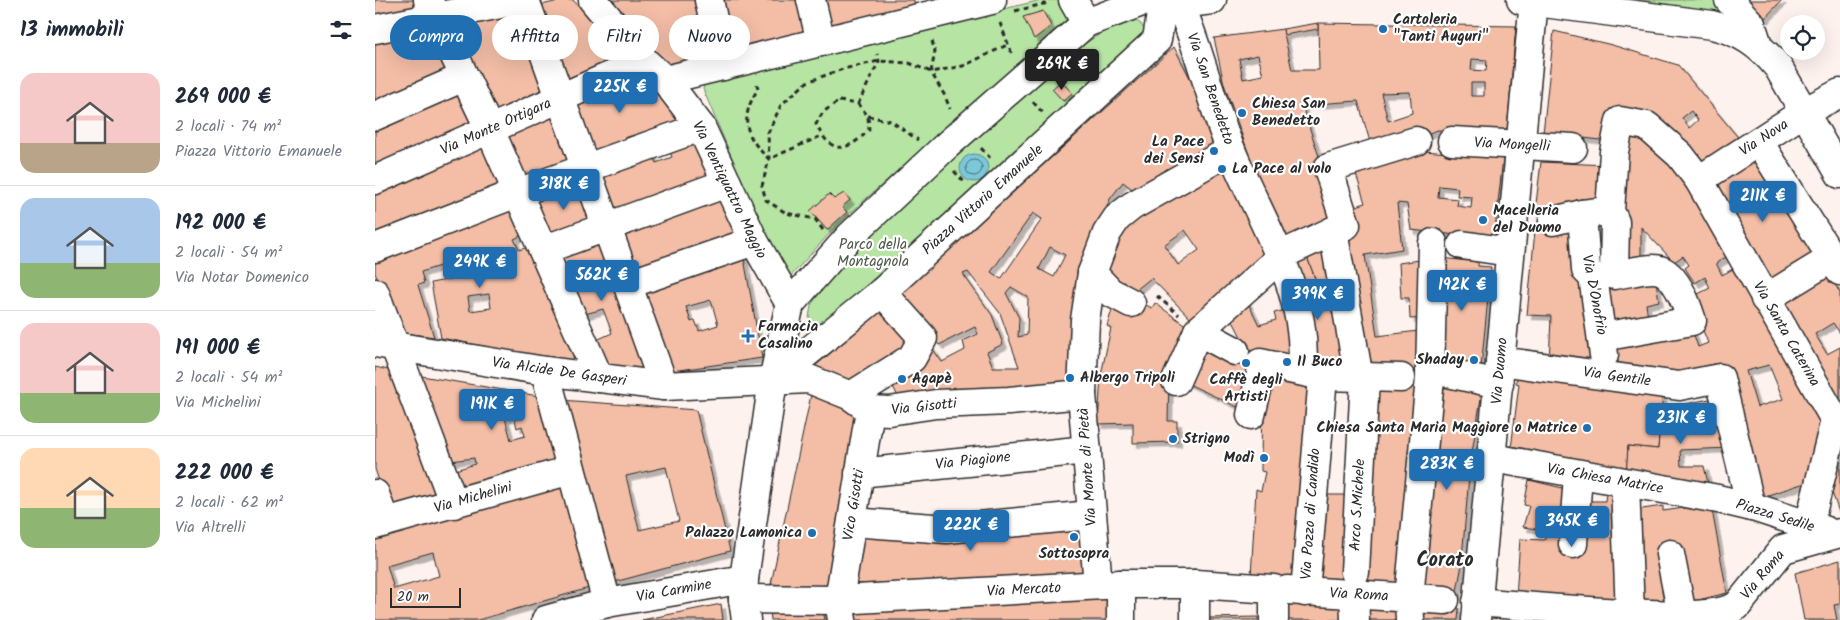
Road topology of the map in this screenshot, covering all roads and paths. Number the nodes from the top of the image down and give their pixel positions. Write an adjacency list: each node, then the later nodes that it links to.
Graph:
1 (523, 0): 11 (street); 30 (street)
2 (593, 0): 21 (street, Via Ventiquattro Maggio)
3 (709, 0): 23 (street)
4 (811, 0): 16 (street)
5 (1212, 0): 8 (street)
6 (1530, 0): 10 (street); 45 (street, Via Duomo)
7 (1729, 0): 17 (street)
8 (1174, 2): 14 (street); 47 (street, Via San Benedetto); 75 (street, Piazza Vittorio Emanuele)
9 (1063, 3): 12 (path); 14 (street)
10 (1634, 7): 17 (street)
11 (432, 8): 15 (street); 26 (street)
12 (999, 9): 13 (street); 18 (path)
13 (927, 16): 16 (street); 24 (path)
14 (1087, 23): 79 (street)
15 (375, 29)
16 (821, 42): 23 (street)
17 (1753, 42): 33 (street)
18 (1007, 45): 20 (path); 24 (path)
19 (875, 48): 22 (path)
20 (1015, 60)
21 (644, 61): 27 (street, Via Ventiquattro Maggio); 30 (street, Via Monte Ortigara)
22 (879, 61): 24 (path); 31 (path); 48 (path)
23 (723, 66): 27 (street)
24 (931, 72): 32 (path)
25 (755, 76): 48 (path)
26 (464, 77): 35 (street); 38 (street)
27 (665, 80): 37 (street, Via Ventiquattro Maggio)
28 (1840, 93): 33 (street, Via Nova)
29 (1028, 96): 34 (path)
30 (561, 99): 38 (street, Via Monte Ortigara); 51 (street)
31 (858, 104): 36 (path); 39 (path)
32 (959, 108)
33 (1805, 112): 44 (street, Via Nova); 52 (street)
34 (1044, 114)
35 (375, 116)
36 (868, 116): 39 (path); 40 (path)
37 (701, 127): 51 (street); 55 (street, Via Ventiquattro Maggio)
38 (490, 130): 53 (street, Via Monte Ortigara); 57 (street)
39 (821, 136): 48 (path)
40 (927, 136)
41 (1416, 141): 62 (street)
42 (1452, 141): 45 (street, Via Mongelli)
43 (976, 142): 49 (path)
44 (1759, 142): 54 (street, Via Nova); 71 (street)
45 (1520, 147): 46 (street, Via Mongelli); 60 (street, Via Duomo)
46 (1573, 148)
47 (1231, 150): 70 (street, Via San Benedetto); 72 (street, Via Monte di Pietà)
48 (769, 159): 63 (path)
49 (992, 161)
50 (949, 164): 56 (path)
51 (585, 170): 57 (street); 61 (street)
52 (1840, 174)
53 (375, 180)
54 (1699, 180): 58 (street, Via Santa Caterina); 77 (street, Via Santa Caterina)
55 (727, 183): 61 (street); 64 (street, Via Ventiquattro Maggio)
56 (971, 190)
57 (517, 193): 67 (street); 68 (street)
58 (1610, 211): 59 (street); 73 (street)
59 (1582, 214): 60 (street); 73 (street, Via D'Onofrio)
60 (1532, 220): 69 (street, Via Duomo)
61 (607, 228): 68 (street); 74 (street)
62 (1339, 228): 70 (street); 90 (street, Arco S.Michele)
63 (823, 231)
64 (754, 241): 74 (street); 79 (street, Via Ventiquattro Maggio)
65 (1433, 243): 87 (street)
66 (1462, 245): 69 (street)
67 (375, 248)
68 (543, 250): 89 (street)
69 (1510, 252): 85 (street, Via Duomo)
70 (1279, 256): 80 (street); 86 (street, Via San Benedetto)
71 (1836, 264): 77 (street)
72 (1092, 273): 78 (street); 94 (street, Via Monte di Pietà)
73 (1603, 276): 81 (street, Via D'Onofrio); 81 (street)
74 (629, 284): 93 (street)
75 (882, 292): 91 (street, Piazza Vittorio Emanuele); 95 (street)
76 (375, 293): 82 (street)
77 (1765, 299): 97 (street, Via Santa Caterina)
78 (1131, 303): 80 (path)
79 (790, 304): 91 (street)
80 (1198, 331): 83 (street); 92 (street)
81 (1602, 337): 88 (street, Via D'Onofrio)
82 (385, 345): 84 (street, Via Alcide De Gasperi); 106 (street)
83 (1235, 351)
84 (545, 371): 89 (street, Via Alcide De Gasperi); 100 (street)
85 (1500, 373): 87 (street, Via Gentile); 88 (street, Via Gentile); 99 (street, Via Duomo)
86 (1313, 374): 90 (street, Via Gentile); 96 (street, Via Gentile); 117 (street, Via Pozzo di Candido)
87 (1421, 376): 90 (street, Via Gentile); 122 (street)
88 (1606, 376): 107 (street, Via Gentile)
89 (599, 378): 93 (street, Via Alcide De Gasperi)
90 (1362, 378): 118 (street, Arco S.Michele)
91 (773, 380): 93 (street, Via Alcide De Gasperi); 95 (street, Via Gisotti); 119 (street)
92 (1176, 381)
93 (664, 386)
94 (1082, 394): 95 (street, Via Gisotti); 98 (street, Via Monte di Pietà)
95 (860, 403): 101 (street, Vico Gisotti)
96 (1251, 415)
97 (1838, 418): 111 (street, Via Santa Caterina)
98 (1087, 450): 101 (street, Via Piagione); 108 (street, Via Monte di Pietà)
99 (1493, 458): 102 (street, Via Chiesa Matrice); 124 (street, Via Duomo)
100 (571, 470): 106 (street, Via Michelini); 121 (street)
101 (859, 473): 109 (street, Vico Gisotti)
102 (1577, 475): 103 (street, Via Chiesa Matrice); 112 (street)
103 (1625, 482): 105 (street, Via Chiesa Matrice); 129 (street)
104 (375, 494): 110 (street)
105 (1718, 499): 107 (street, Piazza Sedile)
106 (454, 504): 110 (street, Via Michelini)
107 (1751, 507): 111 (street, Piazza Sedile)
108 (1091, 515): 109 (street); 115 (street, Via Monte di Pietà)
109 (852, 522): 123 (street, Vico Gisotti)
110 (380, 523)
111 (1827, 531): 126 (street, Via Roma)
112 (1573, 544)
113 (1670, 554): 126 (street)
114 (1195, 584): 115 (street, Via Mercato); 116 (street, Via Mercato); 132 (street)
115 (1109, 585): 123 (street, Via Mercato); 131 (street, Via Monte di Pietà)
116 (1274, 589): 117 (street, Via Roma); 133 (street)
117 (1305, 592): 118 (street, Via Roma)
118 (1355, 594): 122 (street, Via Roma)
119 (744, 599): 121 (street, Via Carmine); 123 (street, Via Mercato)
120 (1445, 600): 122 (street, Via Roma)
121 (607, 603): 127 (street, Via Carmine)
122 (1409, 609)
123 (840, 610)
124 (1477, 611): 125 (street, Via Roma)
125 (1522, 613): 128 (street, Via Roma)
126 (1682, 615): 129 (street, Via Roma)
127 (576, 616): 130 (street, Via Carmine)
128 (1593, 616): 129 (street, Via Roma)
129 (1644, 616)
130 (546, 620)
131 (1121, 620)
132 (1195, 620)
133 (1274, 620)

